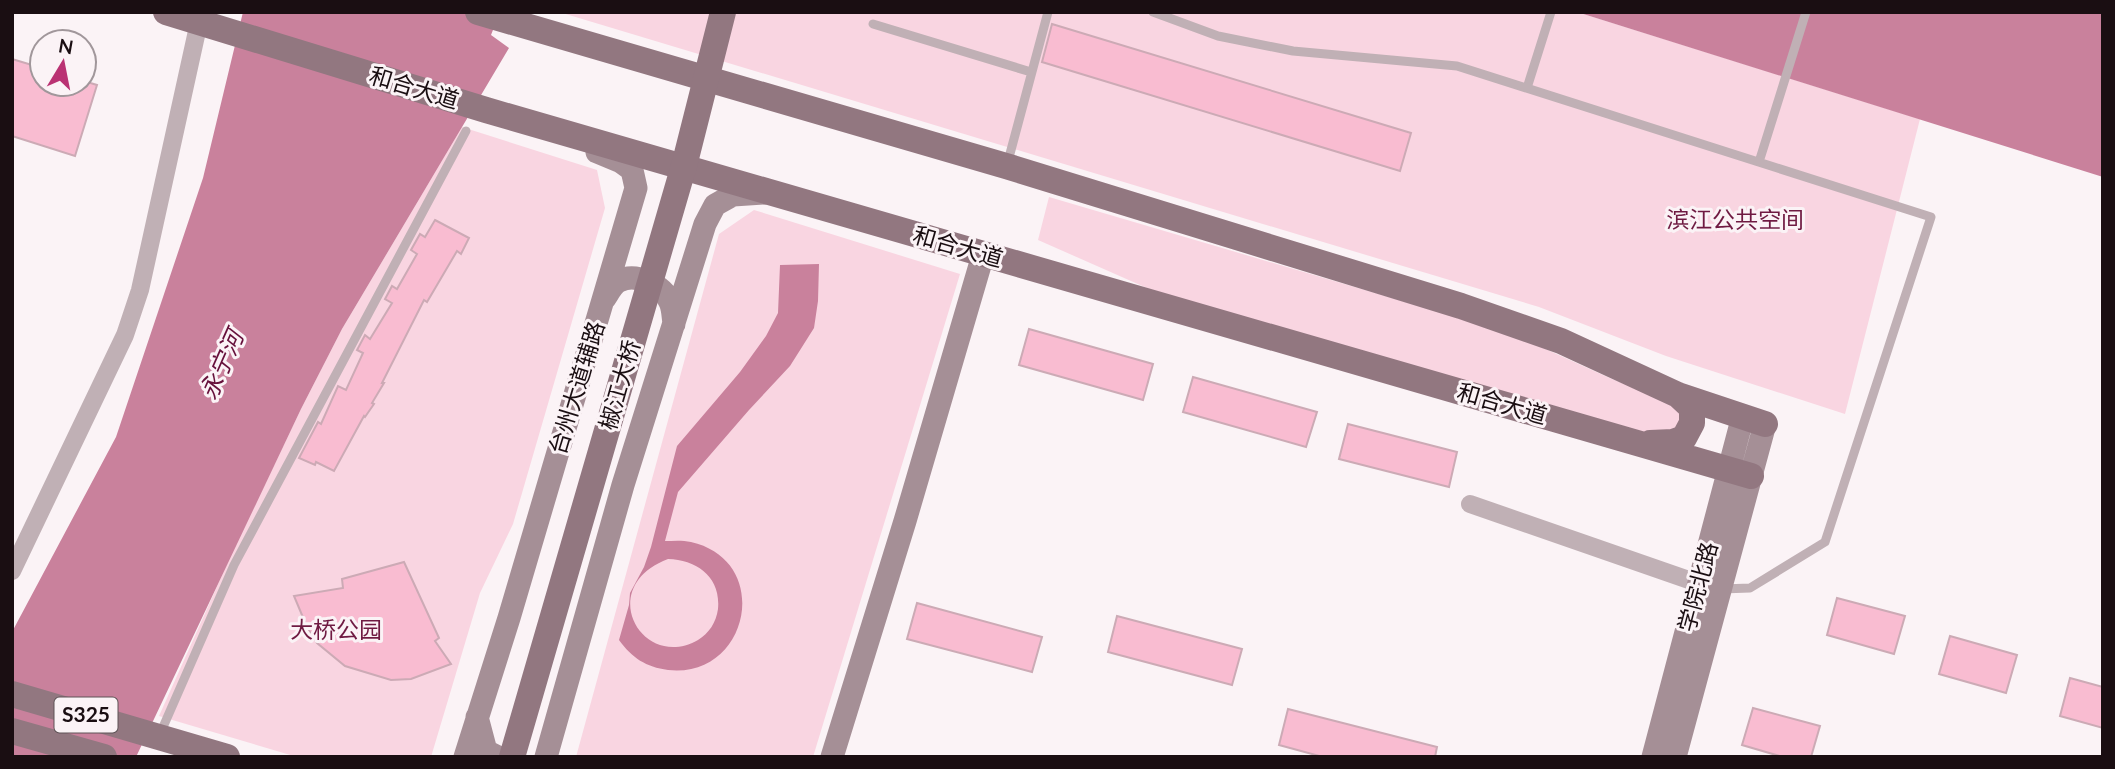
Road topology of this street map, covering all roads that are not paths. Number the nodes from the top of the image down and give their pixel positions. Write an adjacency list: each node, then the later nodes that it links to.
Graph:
1 (166, 12): 9 (main road, 和合大道)
2 (478, 12): 16 (main road)
3 (705, 12): 36 (main road, 椒江大桥)
4 (723, 12): 37 (main road, 椒江大桥, bridge)
5 (1048, 12): 11 (lane)
6 (1153, 12): 12 (lane)
7 (1551, 12): 12 (lane)
8 (1806, 12): 15 (lane)
9 (199, 22): 13 (main road, 和合大道); 26 (street)
10 (873, 24): 11 (lane)
11 (1031, 72): 16 (lane)
12 (1527, 88): 15 (lane)
13 (497, 113): 17 (main road, 和合大道); 19 (main road, 台州大道辅路)
14 (466, 131): 31 (lane)
15 (1759, 162): 27 (lane)
16 (1006, 166): 21 (main road)
17 (772, 192): 18 (main road, 和合大道); 20 (main road)
18 (983, 255): 23 (main road, 和合大道); 39 (main road)
19 (604, 299): 20 (main road); 29 (main road, 台州大道辅路)
20 (674, 324): 32 (main road)
21 (1678, 395): 22 (main road); 23 (main road)
22 (1754, 420): 24 (main road, 学院北路)
23 (1637, 443): 24 (main road, 和合大道)
24 (1740, 473): 27 (main road, 学院北路)
25 (1469, 504): 27 (street)
26 (12, 571)
27 (1709, 587): 40 (main road, 学院北路); 41 (main road, 学院北路)
28 (12, 694): 31 (main road, S325)
29 (477, 717): 35 (main road, 台州大道辅路); 36 (main road)
30 (12, 731): 33 (main road, S325)
31 (159, 736): 34 (main road, S325)
32 (548, 747): 38 (main road)
33 (104, 757)
34 (227, 757)
35 (466, 757)
36 (496, 757)
37 (512, 757)
38 (529, 757)
39 (832, 757)
40 (1653, 757)
41 (1675, 757)

